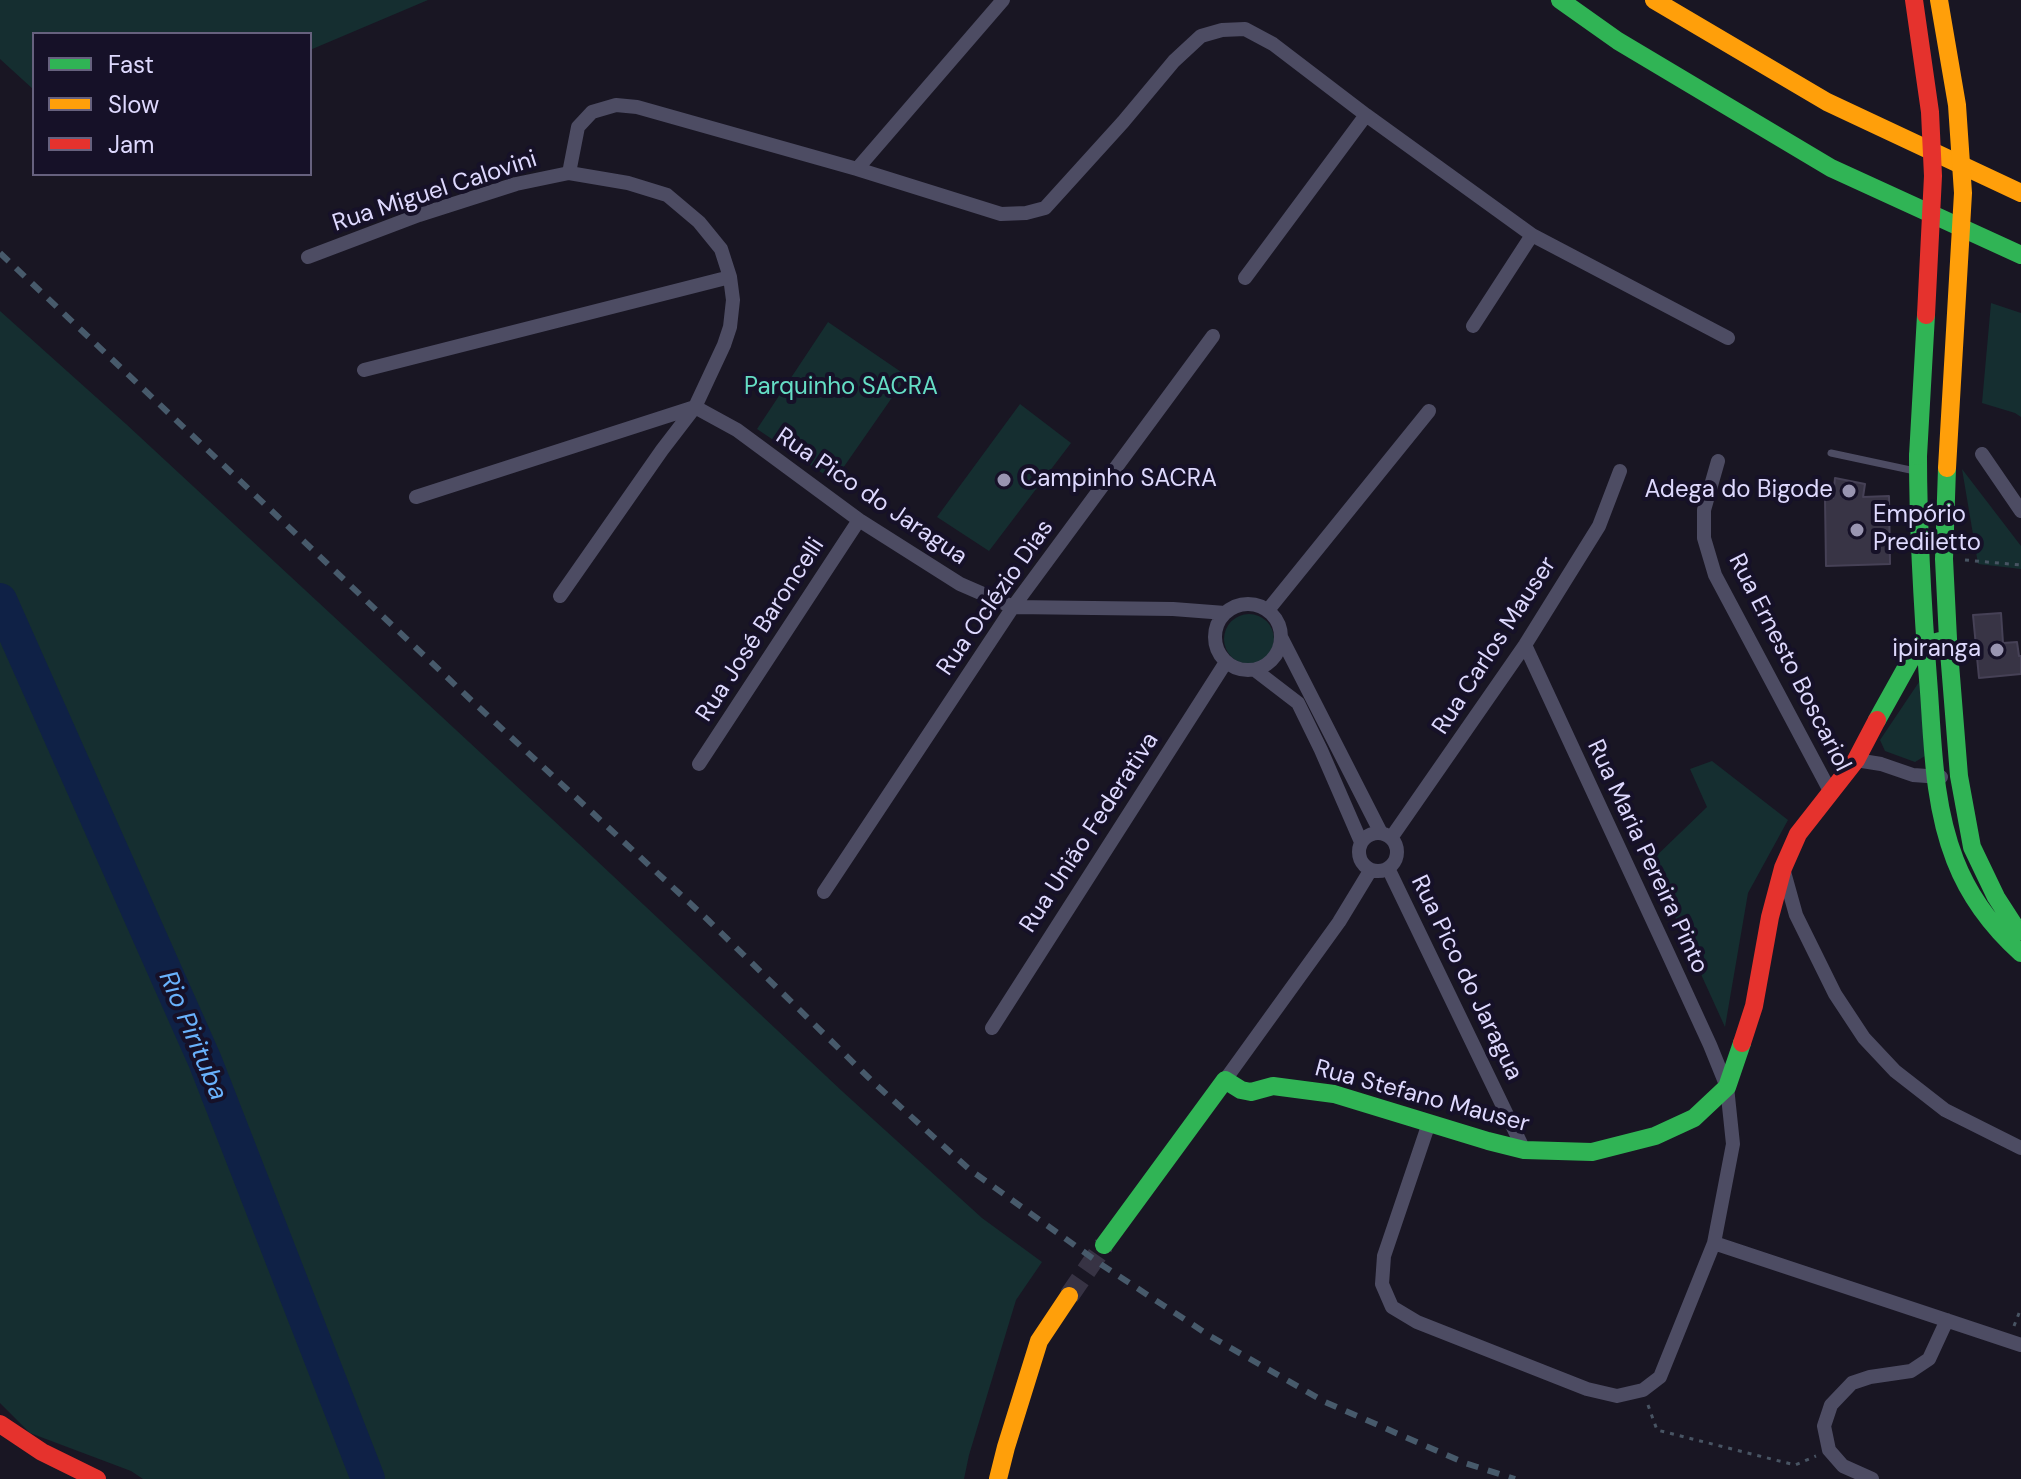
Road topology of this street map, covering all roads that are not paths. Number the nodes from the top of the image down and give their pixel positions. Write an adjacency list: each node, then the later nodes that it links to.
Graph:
1 (1003, 0): 7 (street)
2 (1560, 0): 11 (main road)
3 (1654, 0): 9 (main road)
4 (1914, 0): 24 (main road, bridge)
5 (1939, 0): 35 (main road, bridge)
6 (1366, 115): 7 (street); 10 (street); 14 (street)
7 (857, 169): 8 (street)
8 (569, 173): 12 (street, Rua Miguel Calovini); 13 (street, Rua Miguel Calovini)
9 (2021, 193)
10 (1532, 235): 15 (street); 17 (street)
11 (2021, 255)
12 (308, 257)
13 (730, 277): 18 (street); 19 (street, Rua Miguel Calovini)
14 (1245, 278)
15 (1473, 326)
16 (1213, 336): 30 (street, Rua Oclézio Dias)
17 (1728, 338)
18 (364, 370)
19 (695, 407): 26 (street); 28 (street, Rua Pico do Jaragua); 29 (street, Rua Miguel Calovini)
20 (1429, 411): 31 (street)
21 (1831, 453): 24 (lane)
22 (1982, 454): 27 (street)
23 (1718, 461): 45 (street, Rua Ernesto Boscariol)
24 (1918, 464): 33 (main road)
25 (1620, 471): 36 (street, Rua Carlos Mauser)
26 (416, 497)
27 (2021, 511)
28 (859, 520): 30 (street, Rua Pico do Jaragua); 42 (street, Rua José Baroncelli)
29 (560, 596)
30 (1013, 607): 32 (street, Rua Pico do Jaragua); 51 (street, Rua Oclézio Dias)
31 (1268, 610): 32 (street); 34 (street)
32 (1225, 613): 38 (street)
33 (1923, 614): 37 (main road); 40 (main road, Rua Stefano Mauser)
34 (1282, 639): 39 (street); 46 (street)
35 (1948, 639): 37 (main road); 43 (main road)
36 (1525, 645): 46 (street, Rua Carlos Mauser); 56 (street, Rua Maria Pereira Pinto)
37 (1925, 645): 40 (main road, Rua Stefano Mauser); 44 (main road)
38 (1226, 662): 39 (street); 54 (street, Rua União Federativa)
39 (1255, 670): 47 (street)
40 (1903, 671): 41 (main road, Rua Stefano Mauser)
41 (1856, 760): 44 (street); 45 (main road, Rua Stefano Mauser)
42 (699, 764)
43 (1959, 776): 44 (street); 52 (main road)
44 (1936, 777): 53 (main road)
45 (1830, 791): 49 (main road, Rua Stefano Mauser)
46 (1386, 836): 47 (street); 48 (street)
47 (1361, 842): 50 (street)
48 (1388, 868): 50 (street); 59 (street, Rua Pico do Jaragua)
49 (1783, 868): 56 (main road, Rua Stefano Mauser); 58 (street)
50 (1370, 871): 55 (street)
51 (824, 892)
52 (2021, 931)
53 (2021, 953)
54 (992, 1028)
55 (1225, 1080): 57 (main road, Rua Stefano Mauser); 61 (main road)
56 (1727, 1087): 59 (main road, Rua Stefano Mauser); 60 (street, Rua Maria Pereira Pinto)
57 (1429, 1123): 59 (main road, Rua Stefano Mauser); 60 (street, Rua Maria Pereira Pinto)
58 (2021, 1148)
59 (1524, 1150)
60 (1714, 1243): 63 (street)
61 (1104, 1245)
62 (1069, 1296): 67 (main road)
63 (1947, 1320): 64 (street); 68 (street)
64 (2021, 1345)
65 (0, 1424): 66 (main road)
66 (97, 1479)
67 (998, 1479)
68 (1872, 1479)

